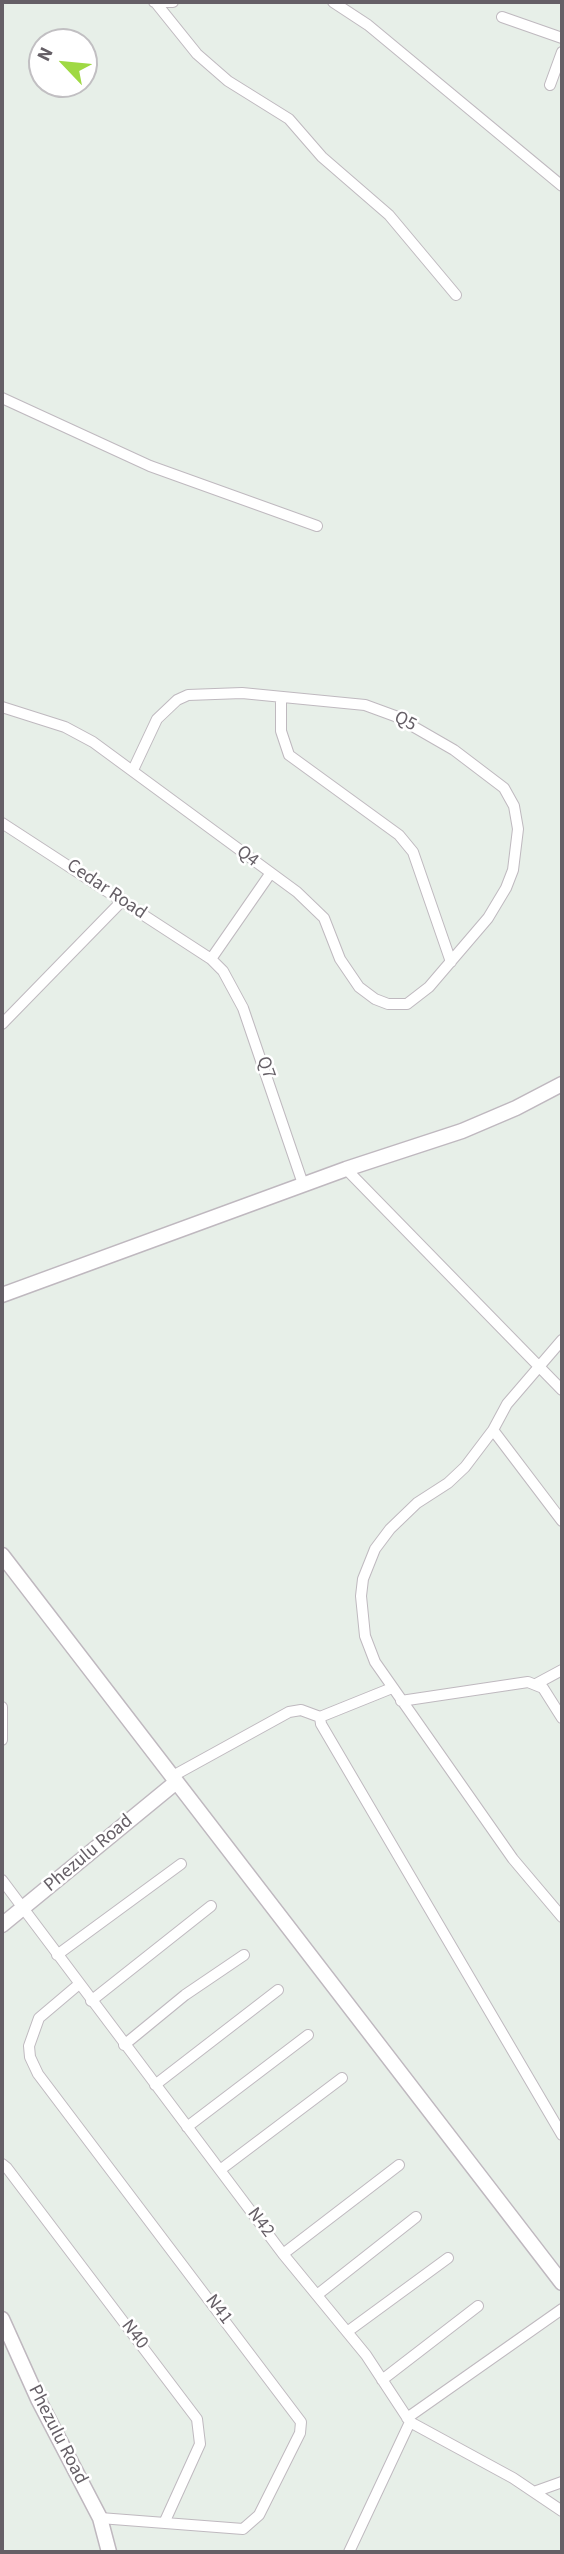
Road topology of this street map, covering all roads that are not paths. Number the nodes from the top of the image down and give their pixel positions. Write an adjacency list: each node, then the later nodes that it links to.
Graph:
1 (155, 2): 2 (street); 9 (street)
2 (173, 2)
3 (333, 2): 8 (street)
4 (502, 17): 5 (street)
5 (562, 37)
6 (562, 52): 7 (street)
7 (550, 85)
8 (562, 186)
9 (456, 295)
10 (2, 398): 11 (street)
11 (317, 526)
12 (281, 698): 14 (street, Q5); 19 (street); 19 (street, Q5)
13 (2, 707): 14 (street, Q4)
14 (132, 770): 16 (street, Q4)
15 (2, 823): 17 (street, Cedar Road)
16 (270, 874): 18 (street); 19 (street, Q4)
17 (121, 902): 18 (street, Cedar Road); 20 (street)
18 (211, 959): 23 (street, Q7)
19 (451, 962)
20 (2, 1024)
21 (562, 1084): 22 (street)
22 (346, 1169): 23 (street); 26 (street)
23 (303, 1184): 24 (street)
24 (2, 1295)
25 (562, 1340): 26 (street)
26 (537, 1368): 27 (street); 28 (street)
27 (562, 1390)
28 (493, 1430): 29 (street); 33 (street)
29 (562, 1521)
30 (2, 1555): 39 (street)
31 (562, 1671): 32 (street)
32 (536, 1684): 34 (street); 37 (street)
33 (392, 1688): 34 (street); 36 (street)
34 (401, 1701): 44 (street)
35 (2, 1707): 38 (street)
36 (320, 1717): 39 (street); 56 (street)
37 (562, 1718)
38 (2, 1740)
39 (173, 1780): 43 (street, Phezulu Road); 63 (street)
40 (181, 1864): 46 (street)
41 (2, 1880): 43 (street, N42)
42 (211, 1906): 50 (street)
43 (25, 1907): 45 (street, Phezulu Road); 46 (street, N42)
44 (562, 1917)
45 (2, 1925)
46 (57, 1955): 48 (street, N42)
47 (244, 1955): 52 (street)
48 (78, 1984): 50 (street, N42); 75 (street, N41)
49 (278, 1990): 54 (street)
50 (91, 2001): 52 (street, N42)
51 (308, 2035): 55 (street)
52 (124, 2045): 54 (street, N42)
53 (342, 2078): 59 (street)
54 (155, 2085): 55 (street, N42)
55 (187, 2127): 59 (street, N42)
56 (562, 2136)
57 (2, 2164): 75 (street, N40)
58 (399, 2165): 61 (street)
59 (220, 2170): 61 (street, N42)
60 (416, 2217): 64 (street)
61 (283, 2254): 64 (street, N42)
62 (448, 2258): 68 (street)
63 (562, 2283)
64 (317, 2295): 68 (street, N42)
65 (478, 2306): 69 (street)
66 (562, 2309): 70 (street)
67 (2, 2319): 74 (street, Phezulu Road)
68 (347, 2332): 69 (street, N42)
69 (382, 2380): 70 (street, N42)
70 (408, 2420): 72 (street); 77 (street)
71 (562, 2482): 72 (street)
72 (534, 2492): 73 (street)
73 (562, 2511)
74 (100, 2518): 75 (street, N41); 76 (street, Phezulu Road)
75 (165, 2521)
76 (109, 2552)
77 (349, 2552)

